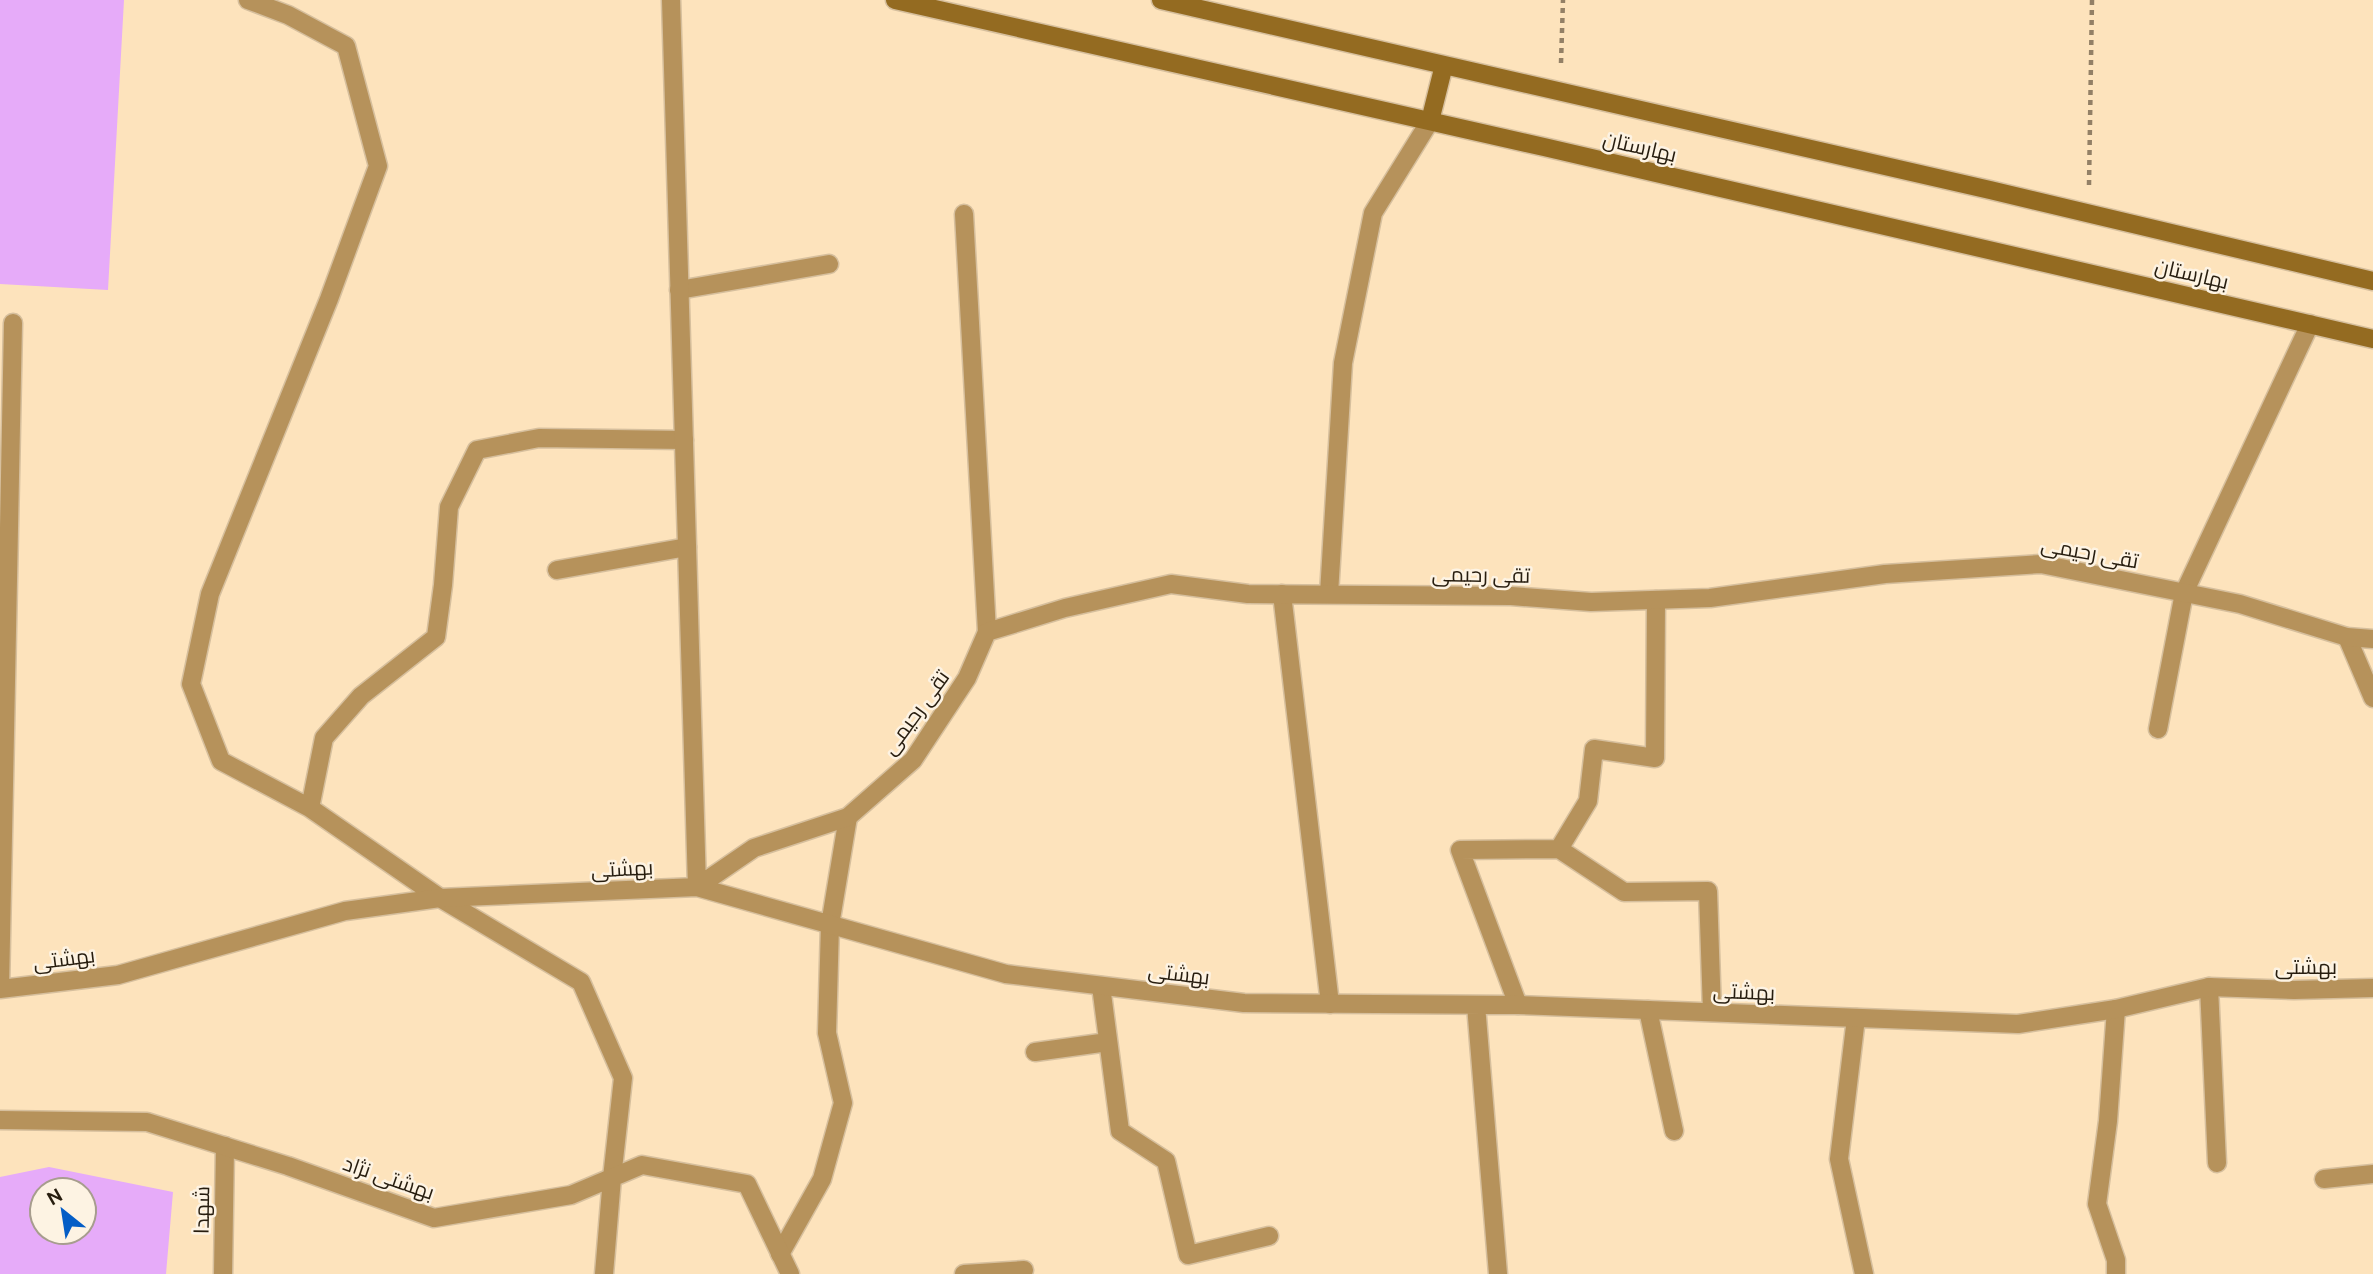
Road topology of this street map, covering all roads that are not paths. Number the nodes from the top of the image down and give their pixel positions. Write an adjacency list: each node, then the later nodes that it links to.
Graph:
1 (248, 0): 26 (street)
2 (671, 0): 10 (street)
3 (895, 0): 6 (street, بهارستان)
4 (1161, 0): 5 (street, بهارستان)
5 (1444, 65): 6 (street); 9 (street, بهارستان)
6 (1430, 121): 12 (street, بهارستان); 19 (street)
7 (964, 214): 21 (street)
8 (829, 264): 10 (street)
9 (2373, 281)
10 (679, 290): 14 (street)
11 (13, 323): 35 (street)
12 (2310, 324): 13 (street, بهارستان); 17 (street)
13 (2373, 339)
14 (684, 440): 15 (street); 26 (street)
15 (687, 547): 16 (street); 29 (street)
16 (557, 570)
17 (2184, 593): 20 (street, تقی رحیمی); 22 (street, تقی رحیمی); 25 (street)
18 (1282, 594): 19 (street, تقی رحیمی); 21 (street, تقی رحیمی); 36 (street)
19 (1329, 594): 20 (street, تقی رحیمی)
20 (1656, 600): 28 (street)
21 (987, 632): 27 (street, تقی رحیمی)
22 (2347, 637): 23 (street, تقی رحیمی); 24 (street)
23 (2373, 639)
24 (2373, 698)
25 (2158, 729)
26 (310, 807): 30 (street)
27 (848, 817): 29 (street, تقی رحیمی); 31 (street)
28 (1559, 849): 38 (street); 41 (street)
29 (697, 887): 30 (street, بهشتی); 31 (street, بهشتی)
30 (440, 898): 35 (street, بهشتی); 50 (street)
31 (830, 925): 32 (street, بهشتی); 53 (street)
32 (1101, 986): 36 (street, بهشتی); 43 (street)
33 (2209, 987): 34 (street, بهشتی); 39 (street, بهشتی); 48 (street)
34 (2373, 988)
35 (0, 989)
36 (1330, 1004): 37 (street, بهشتی)
37 (1476, 1005): 38 (street, بهشتی); 59 (street)
38 (1518, 1005): 40 (street, بهشتی)
39 (2116, 1009): 42 (street, بهشتی); 61 (street)
40 (1648, 1010): 41 (street, بهشتی); 46 (street)
41 (1712, 1013): 42 (street, بهشتی)
42 (1856, 1018): 60 (street)
43 (1108, 1042): 44 (street); 52 (street)
44 (1035, 1052)
45 (0, 1120): 47 (street, بهشتی نژاد)
46 (1674, 1131)
47 (225, 1146): 50 (street, بهشتی نژاد); 55 (street, شهدا)
48 (2217, 1163)
49 (2373, 1174): 51 (street)
50 (611, 1178): 53 (street, بهشتی نژاد); 56 (street)
51 (2323, 1179)
52 (1269, 1236)
53 (780, 1254): 57 (street, بهشتی نژاد)
54 (1024, 1270): 58 (street)
55 (223, 1274)
56 (604, 1274)
57 (790, 1274)
58 (964, 1274)
59 (1498, 1274)
60 (1864, 1274)
61 (2116, 1274)

